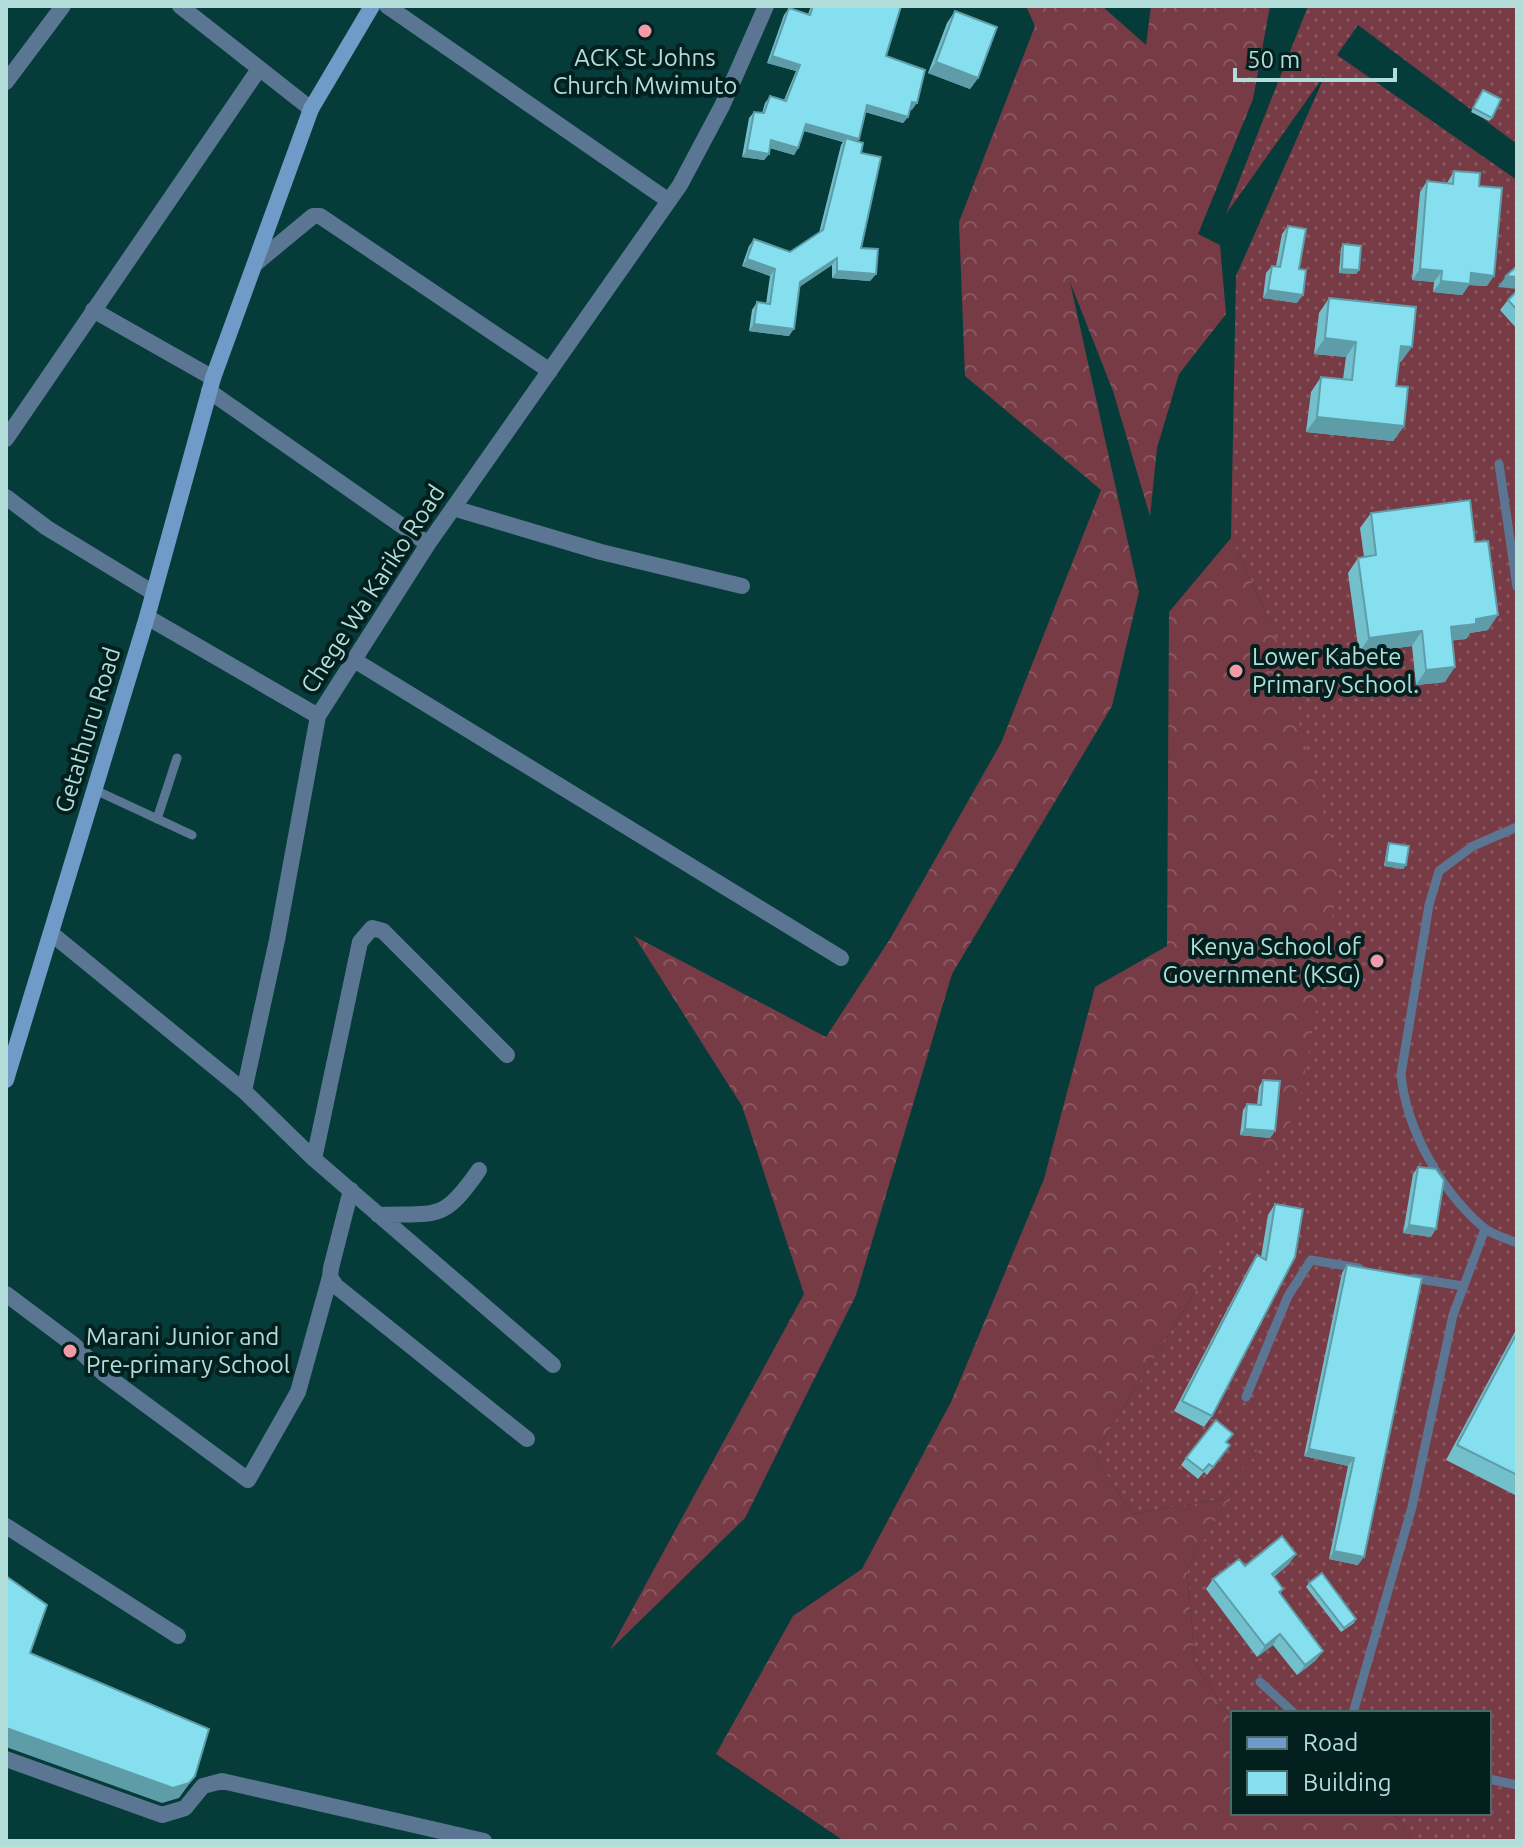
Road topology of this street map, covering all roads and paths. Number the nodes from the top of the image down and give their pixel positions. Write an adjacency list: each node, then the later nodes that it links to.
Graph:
1 (63, 6): 7 (street)
2 (180, 6): 6 (street)
3 (372, 6): 8 (main road, Getathuru Road)
4 (387, 6): 9 (street)
5 (762, 8): 9 (street, Chege Wa Kariko Road)
6 (259, 69): 8 (street); 11 (street)
7 (6, 82)
8 (311, 109): 10 (main road, Getathuru Road)
9 (669, 201): 12 (street, Chege Wa Kariko Road)
10 (255, 264): 12 (street); 13 (main road, Getathuru Road)
11 (93, 310): 13 (street); 14 (street)
12 (550, 371): 17 (street, Chege Wa Kariko Road)
13 (211, 385): 18 (street); 21 (main road, Getathuru Road)
14 (6, 439)
15 (1499, 464): 20 (lane)
16 (6, 497): 21 (street)
17 (453, 508): 18 (street, Chege Wa Kariko Road); 19 (street)
18 (428, 544): 23 (street, Chege Wa Kariko Road)
19 (742, 586)
20 (1517, 587)
21 (152, 592): 22 (main road, Getathuru Road)
22 (147, 617): 24 (street); 26 (main road, Getathuru Road)
23 (354, 660): 24 (street, Chege Wa Kariko Road); 31 (street)
24 (318, 716): 34 (street, Chege Wa Kariko Road)
25 (177, 758): 27 (lane)
26 (95, 790): 27 (lane); 30 (main road, Getathuru Road)
27 (157, 819): 29 (lane)
28 (1517, 827): 39 (lane)
29 (192, 835)
30 (52, 934): 33 (main road, Getathuru Road); 34 (street)
31 (841, 958)
32 (507, 1055): 35 (street)
33 (6, 1080)
34 (244, 1091): 35 (street)
35 (314, 1159): 37 (street)
36 (479, 1170): 38 (street)
37 (351, 1190): 38 (street); 43 (street)
38 (378, 1215): 46 (street)
39 (1485, 1229): 40 (lane); 44 (lane)
40 (1517, 1243)
41 (1372, 1271): 47 (lane)
42 (1402, 1276): 44 (lane)
43 (330, 1277): 45 (street); 48 (street)
44 (1463, 1286): 53 (lane)
45 (6, 1294)
46 (553, 1365)
47 (1246, 1397)
48 (527, 1439)
49 (6, 1526): 50 (street)
50 (178, 1636)
51 (1260, 1682): 52 (lane)
52 (1292, 1711)
53 (1354, 1711)
54 (6, 1759): 57 (street)
55 (1491, 1779): 56 (lane)
56 (1517, 1785)
57 (484, 1841)

